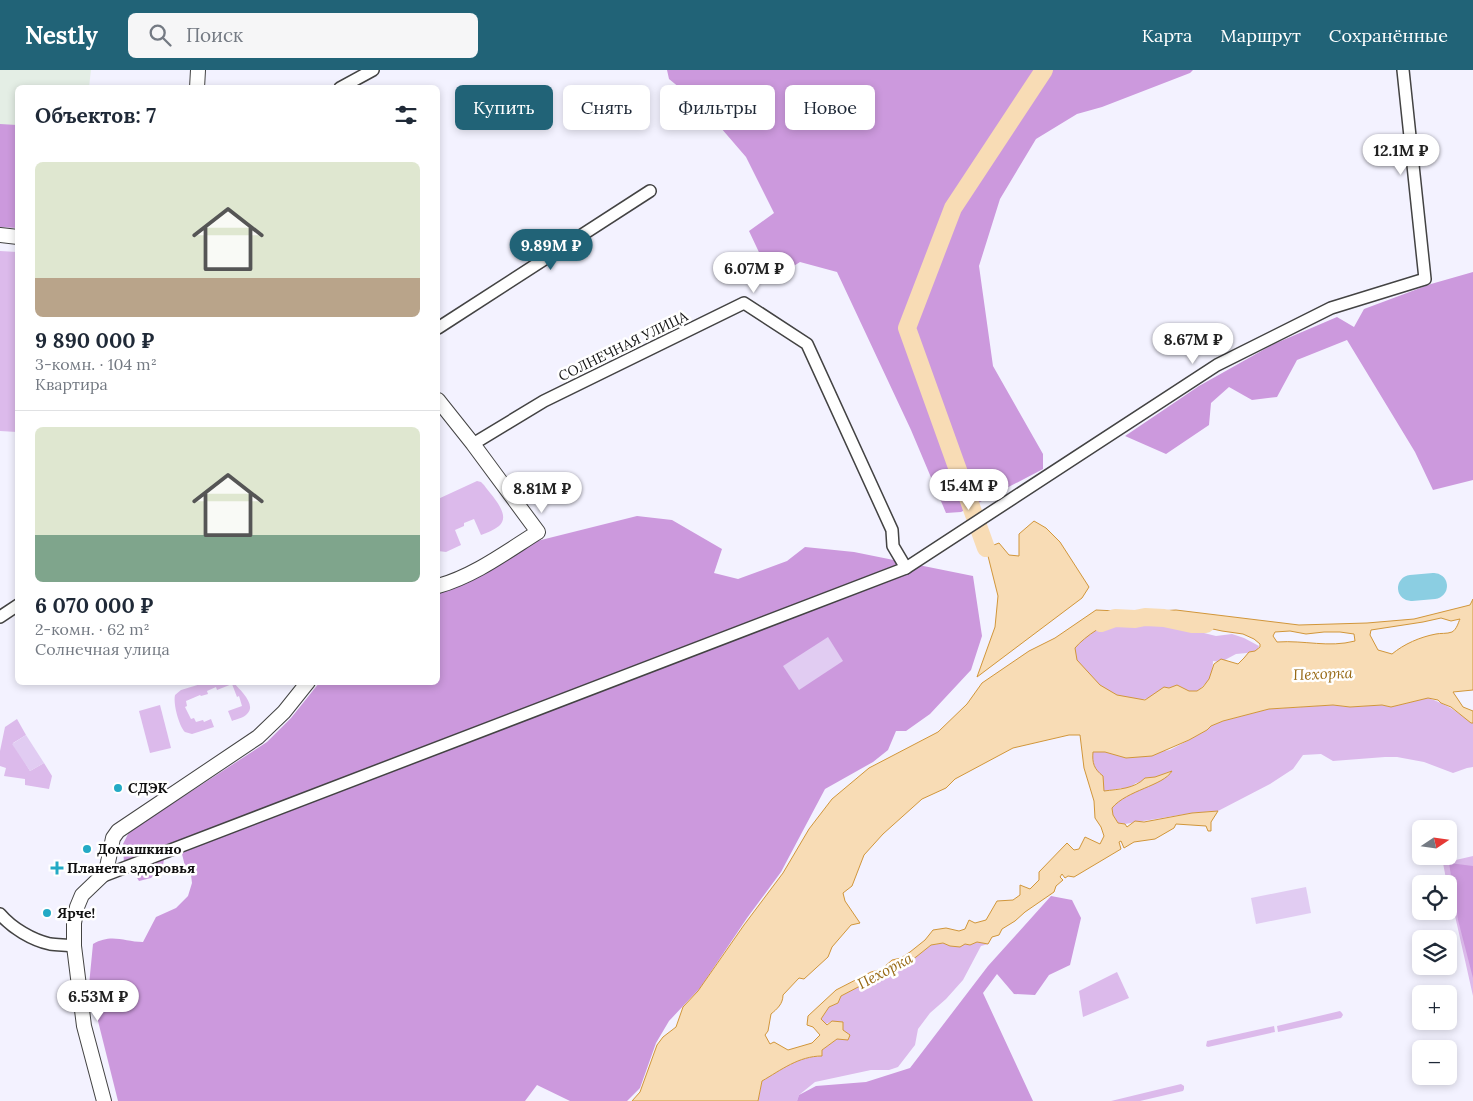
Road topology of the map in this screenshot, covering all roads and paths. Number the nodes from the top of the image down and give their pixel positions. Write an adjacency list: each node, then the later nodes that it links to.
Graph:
1 (198, 70): 4 (street)
2 (373, 70): 5 (street)
3 (1403, 70): 12 (street)
4 (196, 85)
5 (346, 85)
6 (650, 191): 9 (street)
7 (0, 235): 8 (street)
8 (15, 237)
9 (440, 327)
10 (440, 403): 11 (street)
11 (473, 444): 12 (street, СОЛНЕЧНАЯ УЛИЦА); 13 (street)
12 (906, 568): 17 (street)
13 (440, 585)
14 (15, 607): 15 (street)
15 (0, 617)
16 (305, 685): 17 (street)
17 (103, 876): 19 (street)
18 (0, 914): 19 (street)
19 (74, 946): 20 (street)
20 (104, 1101)

